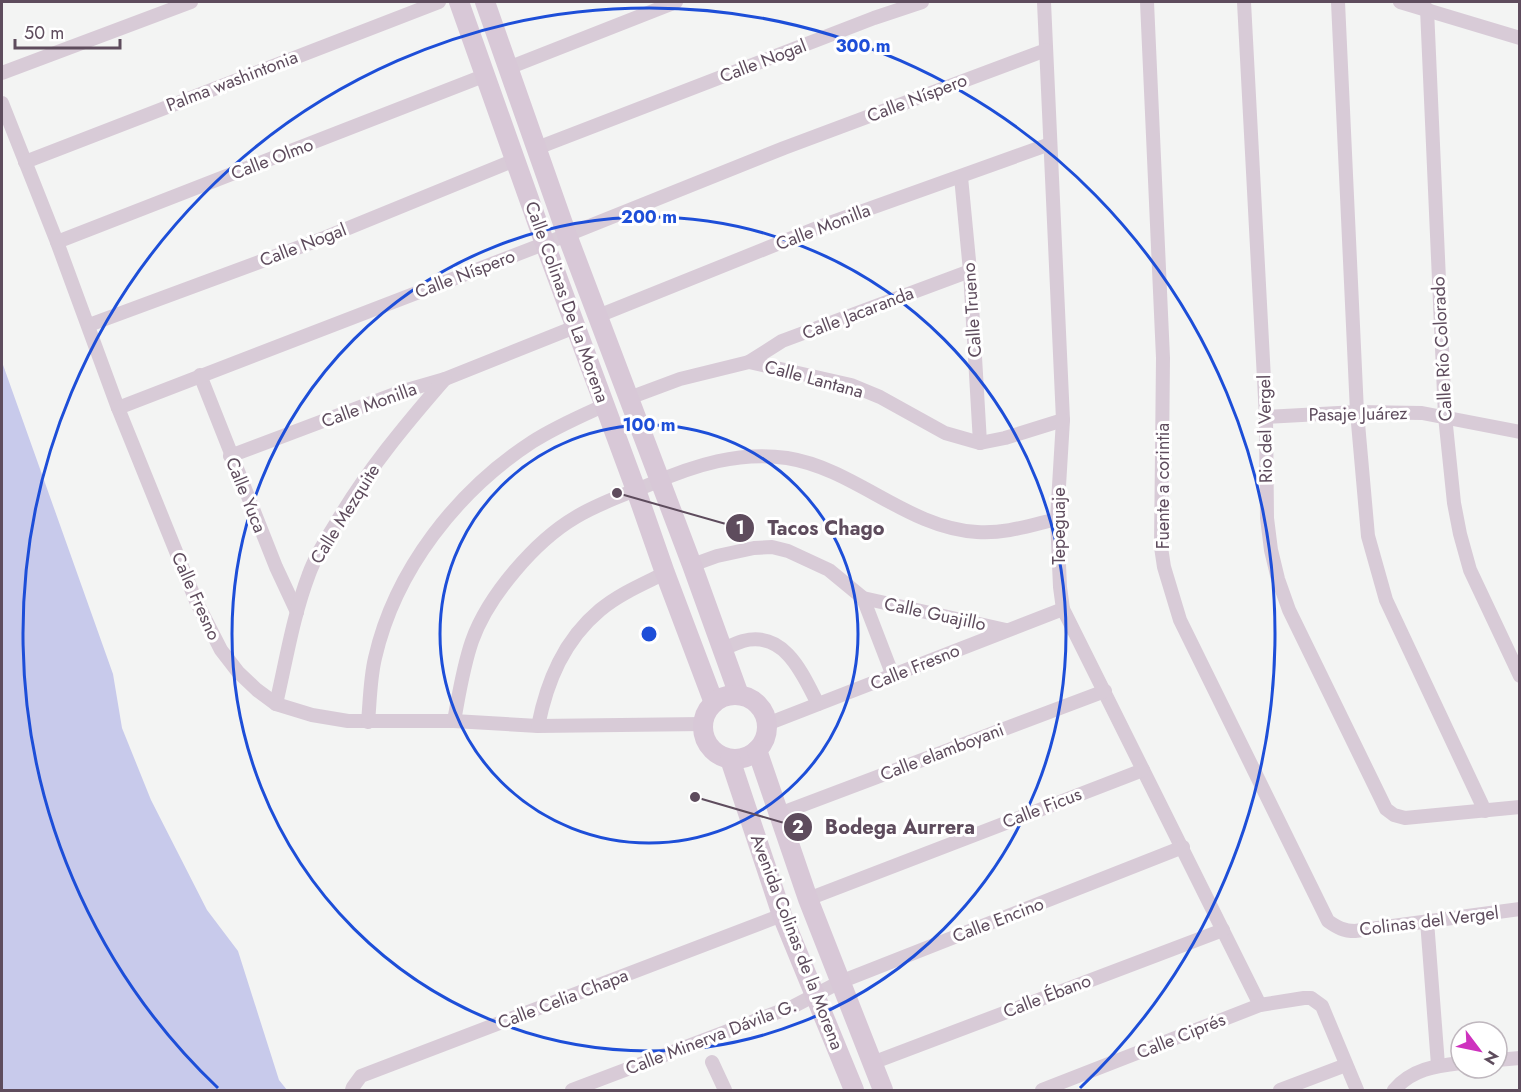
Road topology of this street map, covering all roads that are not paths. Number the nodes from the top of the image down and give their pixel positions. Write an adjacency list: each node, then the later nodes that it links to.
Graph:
1 (190, 2): 17 (street)
2 (439, 2): 23 (street, Palma washintonia)
3 (459, 2): 18 (street, Calle Colinas De La Morena)
4 (485, 2): 16 (street, Calle Colinas De La Morena)
5 (676, 2): 16 (street)
6 (922, 2): 21 (street, Calle Nogal)
7 (1044, 2): 14 (street, Tepeguaje)
8 (1147, 2): 78 (street, Fuente a corintia)
9 (1244, 2): 40 (street, Rio del Vergel)
10 (1338, 2): 38 (street)
11 (1400, 2): 12 (street)
12 (1426, 9): 13 (street); 39 (street, Calle Río Colorado)
13 (1519, 38): 15 (street)
14 (1046, 50): 20 (street, Tepeguaje); 25 (street, Calle Níspero)
15 (1520, 50)
16 (508, 68): 21 (street, Calle Colinas De La Morena)
17 (2, 73)
18 (486, 75): 22 (street, Calle Colinas De La Morena); 26 (street, Calle Olmo)
19 (2, 103): 23 (street, Calle Fresno)
20 (1050, 144): 24 (street, Calle Monilla); 41 (street, Tepeguaje)
21 (537, 148): 25 (street, Calle Colinas De La Morena)
22 (515, 160): 27 (street, Calle Colinas De La Morena); 30 (street, Calle Nogal)
23 (25, 162): 26 (street, Calle Fresno)
24 (961, 177): 28 (street, Calle Trueno); 29 (street, Calle Monilla)
25 (567, 235): 27 (street, Calle Níspero); 29 (street, Calle Colinas De La Morena)
26 (57, 242): 30 (street, Calle Fresno)
27 (545, 244): 31 (street, Calle Colinas De La Morena); 33 (street, Calle Níspero)
28 (970, 271): 32 (street, Calle Jacaranda); 43 (street, Calle Trueno)
29 (598, 316): 35 (street, Calle Colinas De La Morena)
30 (89, 325): 37 (street, Calle Fresno)
31 (575, 327): 34 (street, Calle Monilla); 36 (street, Calle Colinas De La Morena)
32 (749, 362): 35 (street, Calle Lantana); 43 (street, Calle Lantana)
33 (200, 375): 37 (street, Calle Níspero); 44 (street, Calle Yuca)
34 (446, 379): 44 (street, Calle Monilla); 52 (street, Calle Mezquite)
35 (629, 398): 45 (street, Calle Colinas De La Morena)
36 (605, 405): 46 (street, Calle Colinas De La Morena); 63 (street)
37 (118, 408): 60 (street, Calle Fresno)
38 (1357, 412): 39 (street, Pasaje Juárez); 40 (street, Pasaje Juárez); 71 (street)
39 (1445, 416): 42 (street, Pasaje Juárez); 56 (street, Calle Río Colorado)
40 (1266, 417): 71 (street, Rio del Vergel)
41 (1063, 420): 43 (street, Calle Lantana); 47 (street, Tepeguaje)
42 (1520, 432)
43 (980, 443)
44 (230, 456): 52 (street, Calle Yuca)
45 (659, 480): 46 (street); 47 (street); 48 (street, Calle Colinas De La Morena)
46 (636, 490): 49 (street, Calle Colinas De La Morena); 62 (street)
47 (1057, 519): 51 (street, Tepeguaje)
48 (692, 565): 50 (street, Calle Guajillo); 54 (street, Calle Colinas De La Morena)
49 (664, 573): 59 (street, Calle Colinas De La Morena); 66 (street)
50 (863, 598): 53 (street, Calle Guajillo); 55 (street, Calle Guajillo)
51 (1063, 609): 53 (street, Calle Fresno); 57 (street, Tepeguaje)
52 (297, 612): 60 (street, Calle Mezquite)
53 (1006, 630): 55 (street, Calle Fresno)
54 (721, 650): 58 (street, Calle Colinas De La Morena); 61 (street)
55 (893, 676): 61 (street, Calle Fresno)
56 (1520, 676)
57 (1105, 691): 69 (street, Tepeguaje); 72 (street, Calle elamboyani)
58 (739, 695): 59 (street); 65 (street)
59 (714, 703): 64 (street)
60 (276, 704): 63 (street, Calle Fresno)
61 (818, 704): 65 (street, Calle Fresno)
62 (454, 721): 63 (street, Calle Fresno); 66 (street, Calle Fresno)
63 (368, 722)
64 (703, 724): 66 (street, Calle Fresno); 68 (street)
65 (766, 724): 67 (street)
66 (538, 726)
67 (757, 750): 68 (street); 72 (street, Avenida Colinas de la Morena)
68 (730, 759): 76 (street, Avenida Colinas de la Morena)
69 (1143, 770): 73 (street, Tepeguaje); 74 (street, Calle Ficus)
70 (1520, 807): 71 (street)
71 (1485, 811)
72 (779, 813): 74 (street, Avenida Colinas de la Morena)
73 (1183, 847): 79 (street, Tepeguaje); 80 (street, Calle Encino)
74 (808, 899): 80 (street, Avenida Colinas de la Morena)
75 (1520, 909): 77 (street, Colinas del Vergel)
76 (782, 915): 81 (street, Avenida Colinas de la Morena); 88 (street, Calle Celia Chapa)
77 (1427, 921): 78 (street, Colinas del Vergel); 87 (street)
78 (1338, 928)
79 (1223, 930): 82 (street, Tepeguaje); 84 (street, Calle Ébano)
80 (840, 982): 81 (street, Calle Encino); 84 (street, Avenida Colinas de la Morena)
81 (815, 995): 89 (street, Calle Minerva Dávila G.); 91 (street, Avenida Colinas de la Morena)
82 (1260, 1005): 86 (street, Calle Ciprés); 93 (street, Calle Ciprés)
83 (712, 1062): 90 (street)
84 (872, 1063): 92 (street, Avenida Colinas de la Morena)
85 (1449, 1064): 87 (street)
86 (1346, 1065): 94 (street); 95 (street)
87 (1438, 1065): 96 (street)
88 (352, 1090)
89 (572, 1090)
90 (725, 1090)
91 (854, 1090)
92 (883, 1090)
93 (1042, 1090)
94 (1280, 1090)
95 (1357, 1090)
96 (1394, 1090)

